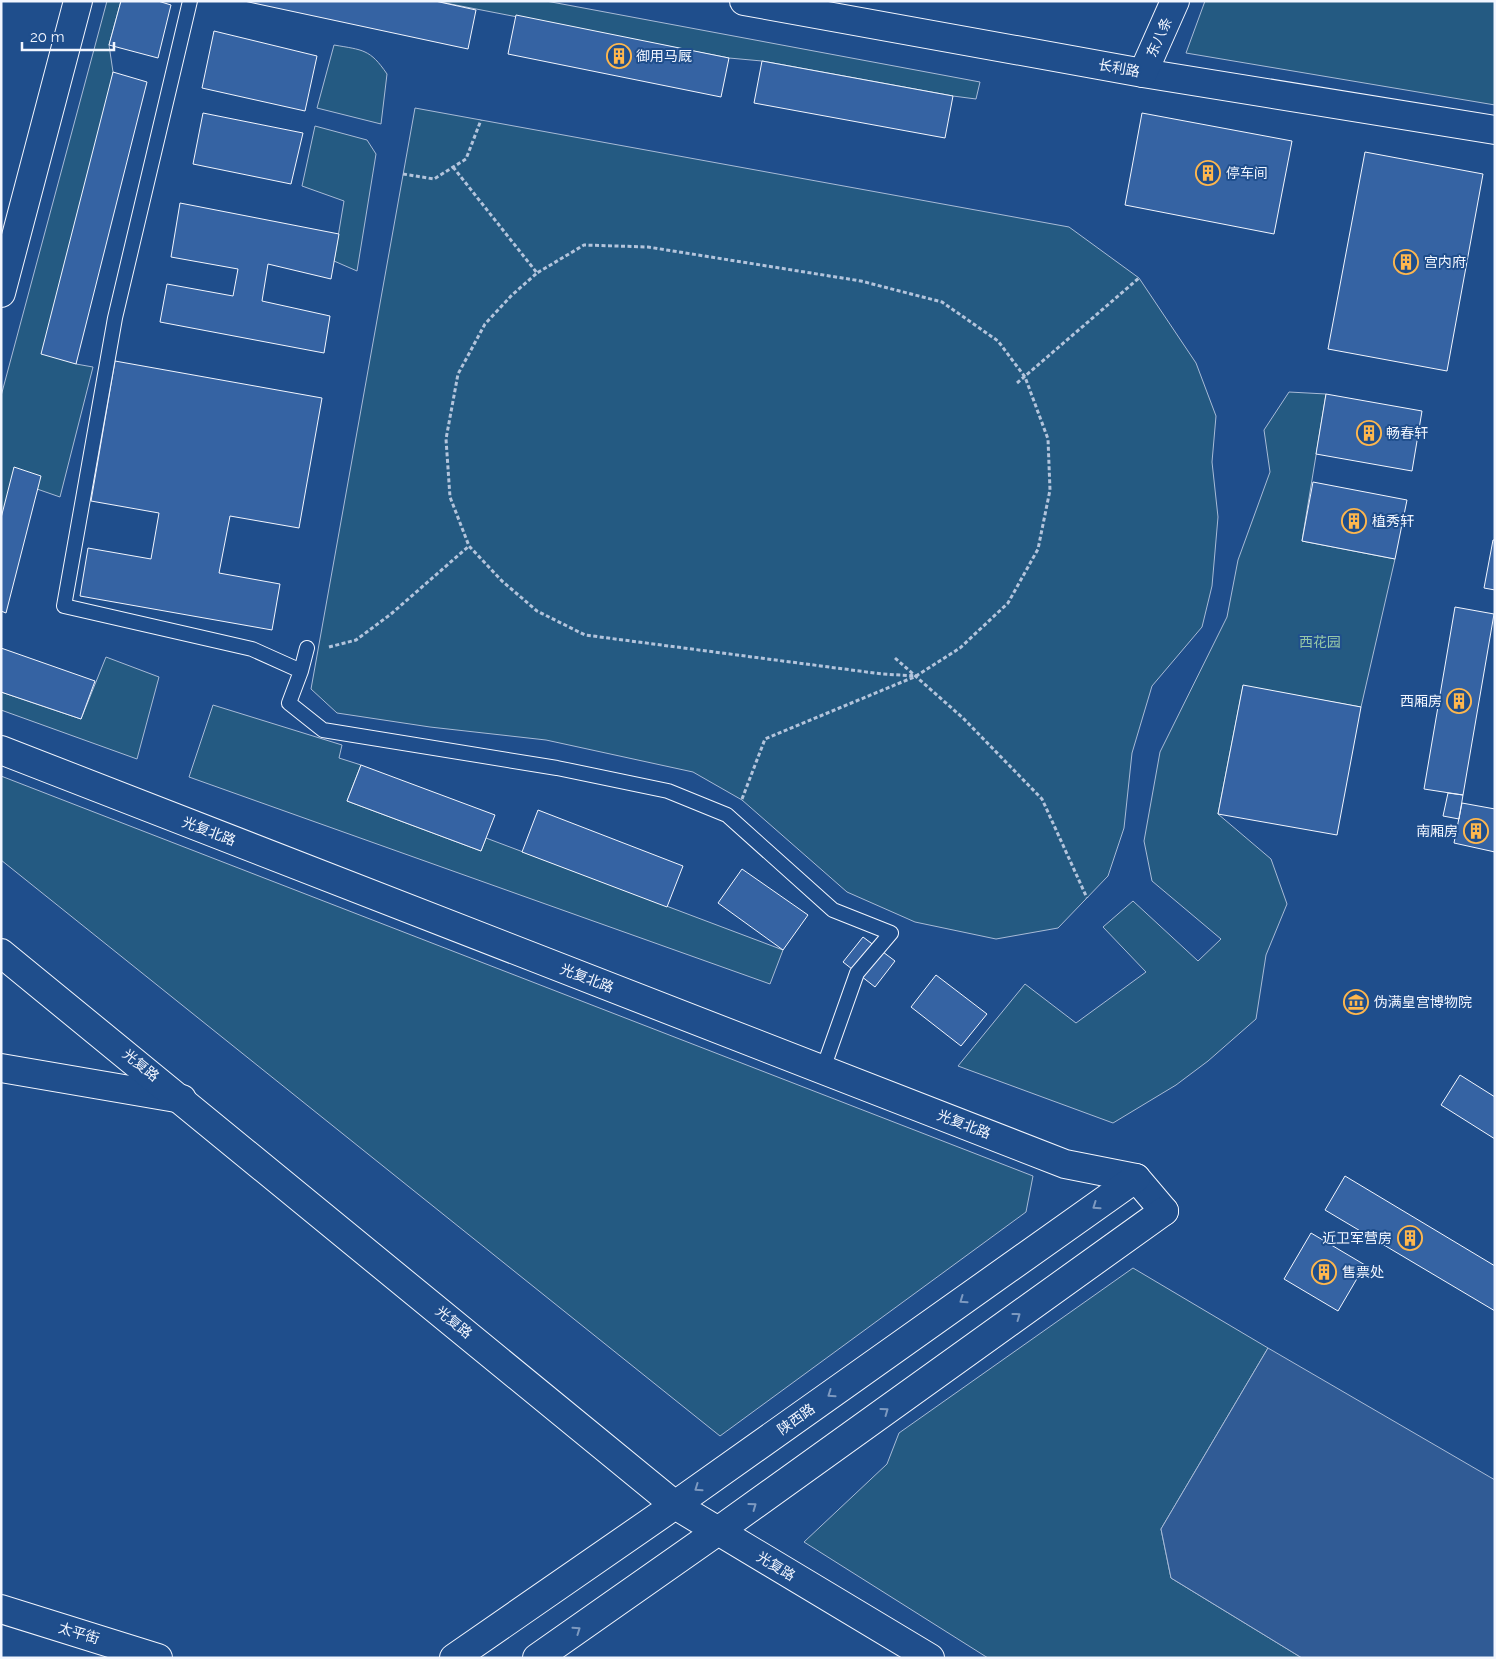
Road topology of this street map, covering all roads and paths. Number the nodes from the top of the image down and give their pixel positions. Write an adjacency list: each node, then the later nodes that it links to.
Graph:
1 (78, 1): 12 (street)
2 (190, 1): 18 (lane)
3 (744, 1): 5 (street, 长利路)
4 (1175, 1): 5 (street, 东八条)
5 (1143, 72): 7 (street, 长利路)
6 (480, 120): 8 (path)
7 (1495, 130)
8 (453, 167): 9 (path); 10 (path)
9 (403, 174)
10 (537, 274): 13 (path); 15 (path)
11 (1139, 278): 13 (path)
12 (1, 292)
13 (1025, 377): 14 (path); 19 (path)
14 (1017, 382)
15 (469, 546): 16 (path); 19 (path)
16 (307, 648): 18 (lane)
17 (895, 658): 19 (path)
18 (301, 671): 25 (lane)
19 (916, 676): 21 (path); 22 (path)
20 (1, 750): 25 (street, 光复北路)
21 (742, 800)
22 (1087, 898)
23 (1, 953): 26 (street, 光复路)
24 (1, 1068): 26 (street)
25 (822, 1069): 27 (street, 光复北路)
26 (182, 1099): 28 (street, 光复路)
27 (1136, 1178): 28 (street, 陕西路, one-way to 28); 29 (street, one-way to 27)
28 (675, 1505): 29 (street, 光复路); 32 (street, 陕西路)
29 (718, 1532): 33 (street, one-way to 29); 34 (street, 光复路)
30 (1, 1609): 31 (street, 太平街)
31 (158, 1658)
32 (454, 1658)
33 (538, 1658)
34 (930, 1658)

